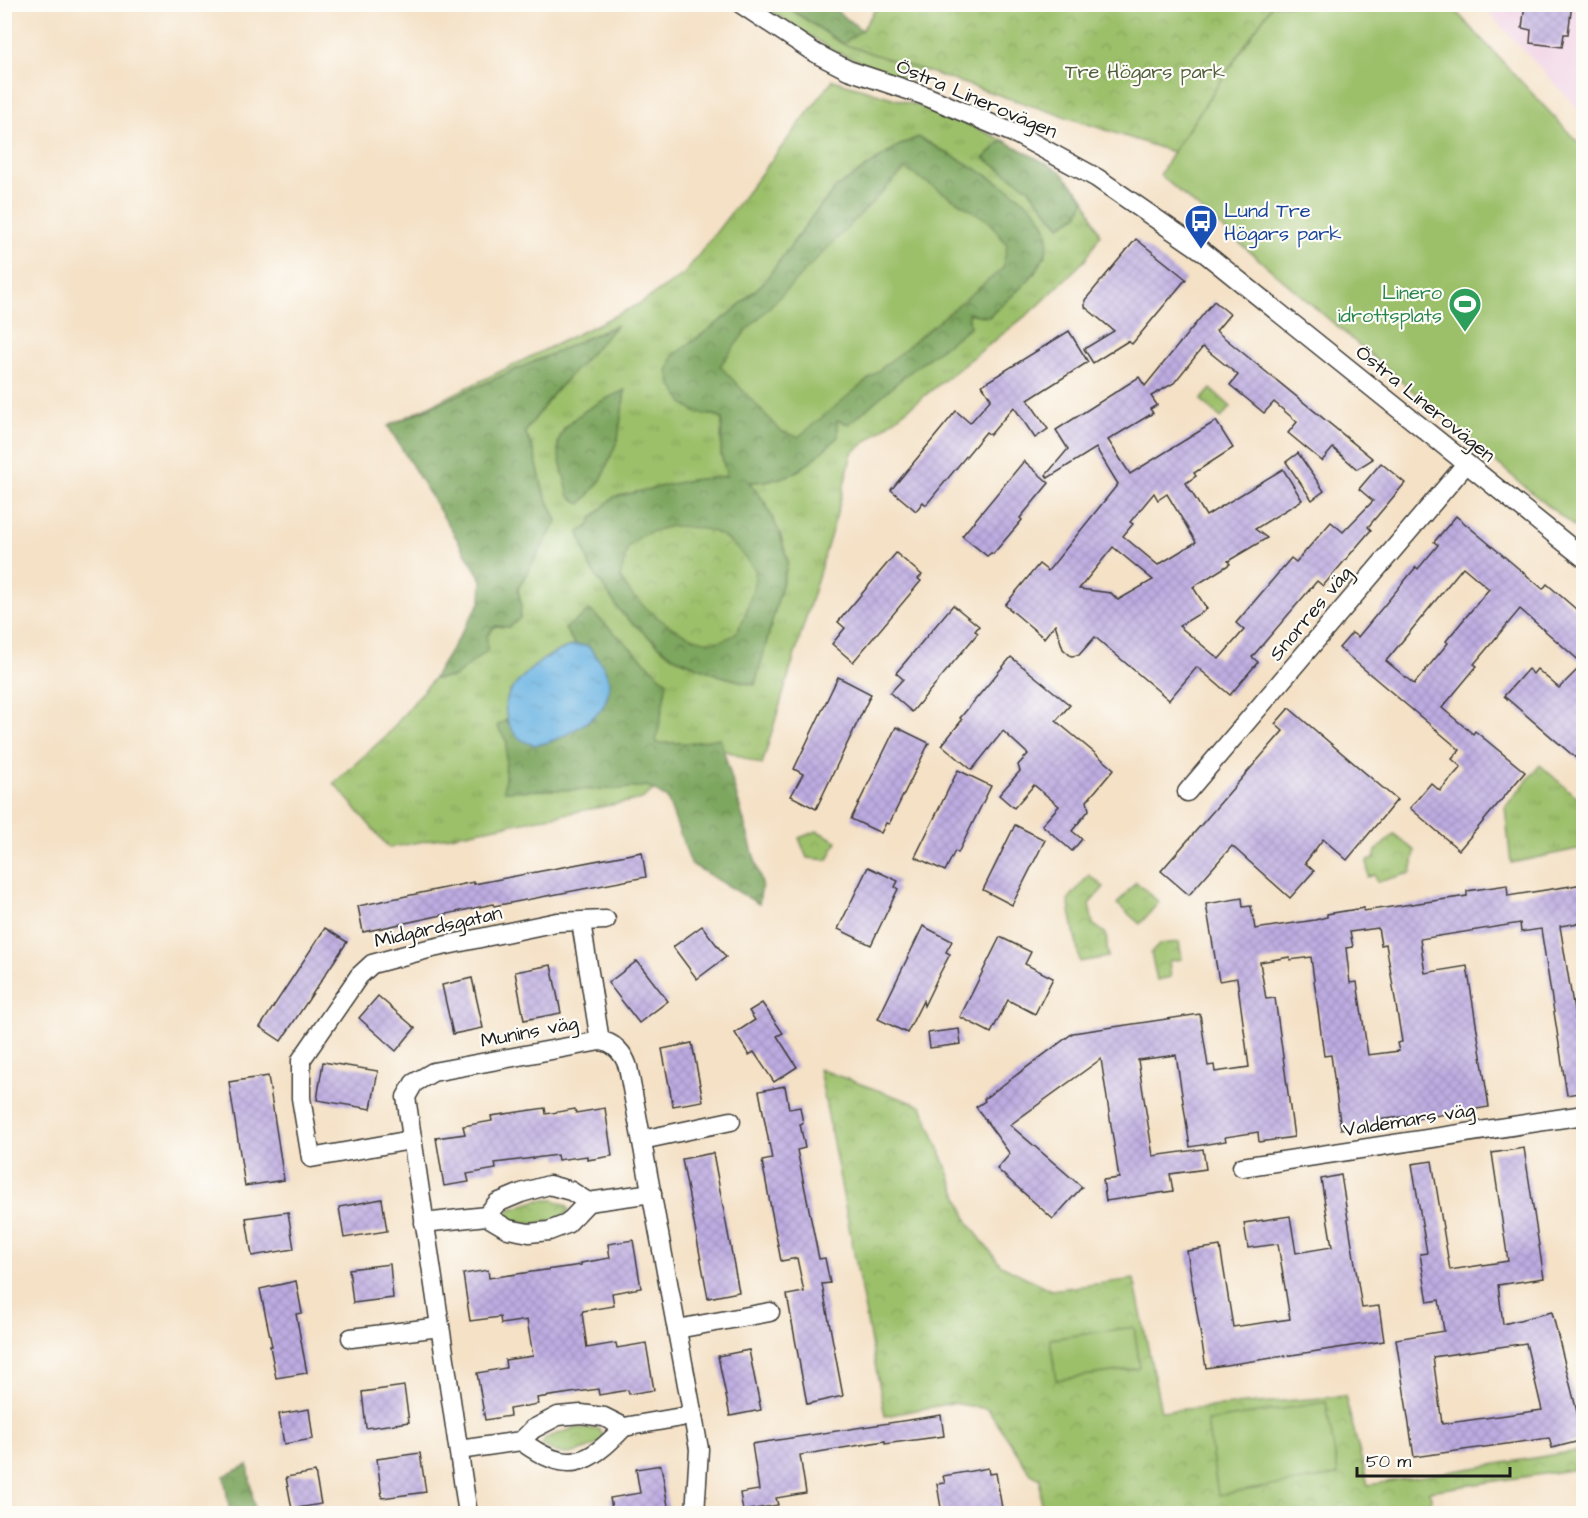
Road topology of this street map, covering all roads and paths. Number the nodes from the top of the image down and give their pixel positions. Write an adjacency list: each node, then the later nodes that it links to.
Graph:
1 (741, 4): 2 (street, Östra Linerovägen)
2 (1466, 464): 3 (street, Östra Linerovägen); 4 (street, Snorres väg)
3 (1584, 558)
4 (1187, 792)
5 (606, 920): 6 (street, Midgårdsgatan)
6 (581, 922): 7 (street); 10 (street, Midgårdsgatan)
7 (600, 1041): 10 (street, Munins väg); 11 (street, Munins väg)
8 (1584, 1115): 12 (street, Valdemars väg)
9 (731, 1121): 11 (street)
10 (411, 1140): 16 (street, Munins väg)
11 (642, 1140): 13 (street, Munins väg)
12 (1242, 1167)
13 (652, 1193): 14 (street); 19 (street, Munins väg)
14 (588, 1202): 15 (street); 15 (street)
15 (486, 1216): 16 (street)
16 (424, 1223): 18 (street, Munins väg)
17 (770, 1312): 19 (street)
18 (440, 1326): 20 (street); 24 (street, Munins väg)
19 (677, 1329): 21 (street, Munins väg)
20 (351, 1338)
21 (693, 1415): 22 (street); 26 (street, Munins väg)
22 (624, 1427): 23 (street); 23 (street)
23 (521, 1441): 24 (street)
24 (459, 1450): 25 (street, Munins väg)
25 (468, 1514)
26 (695, 1514)

